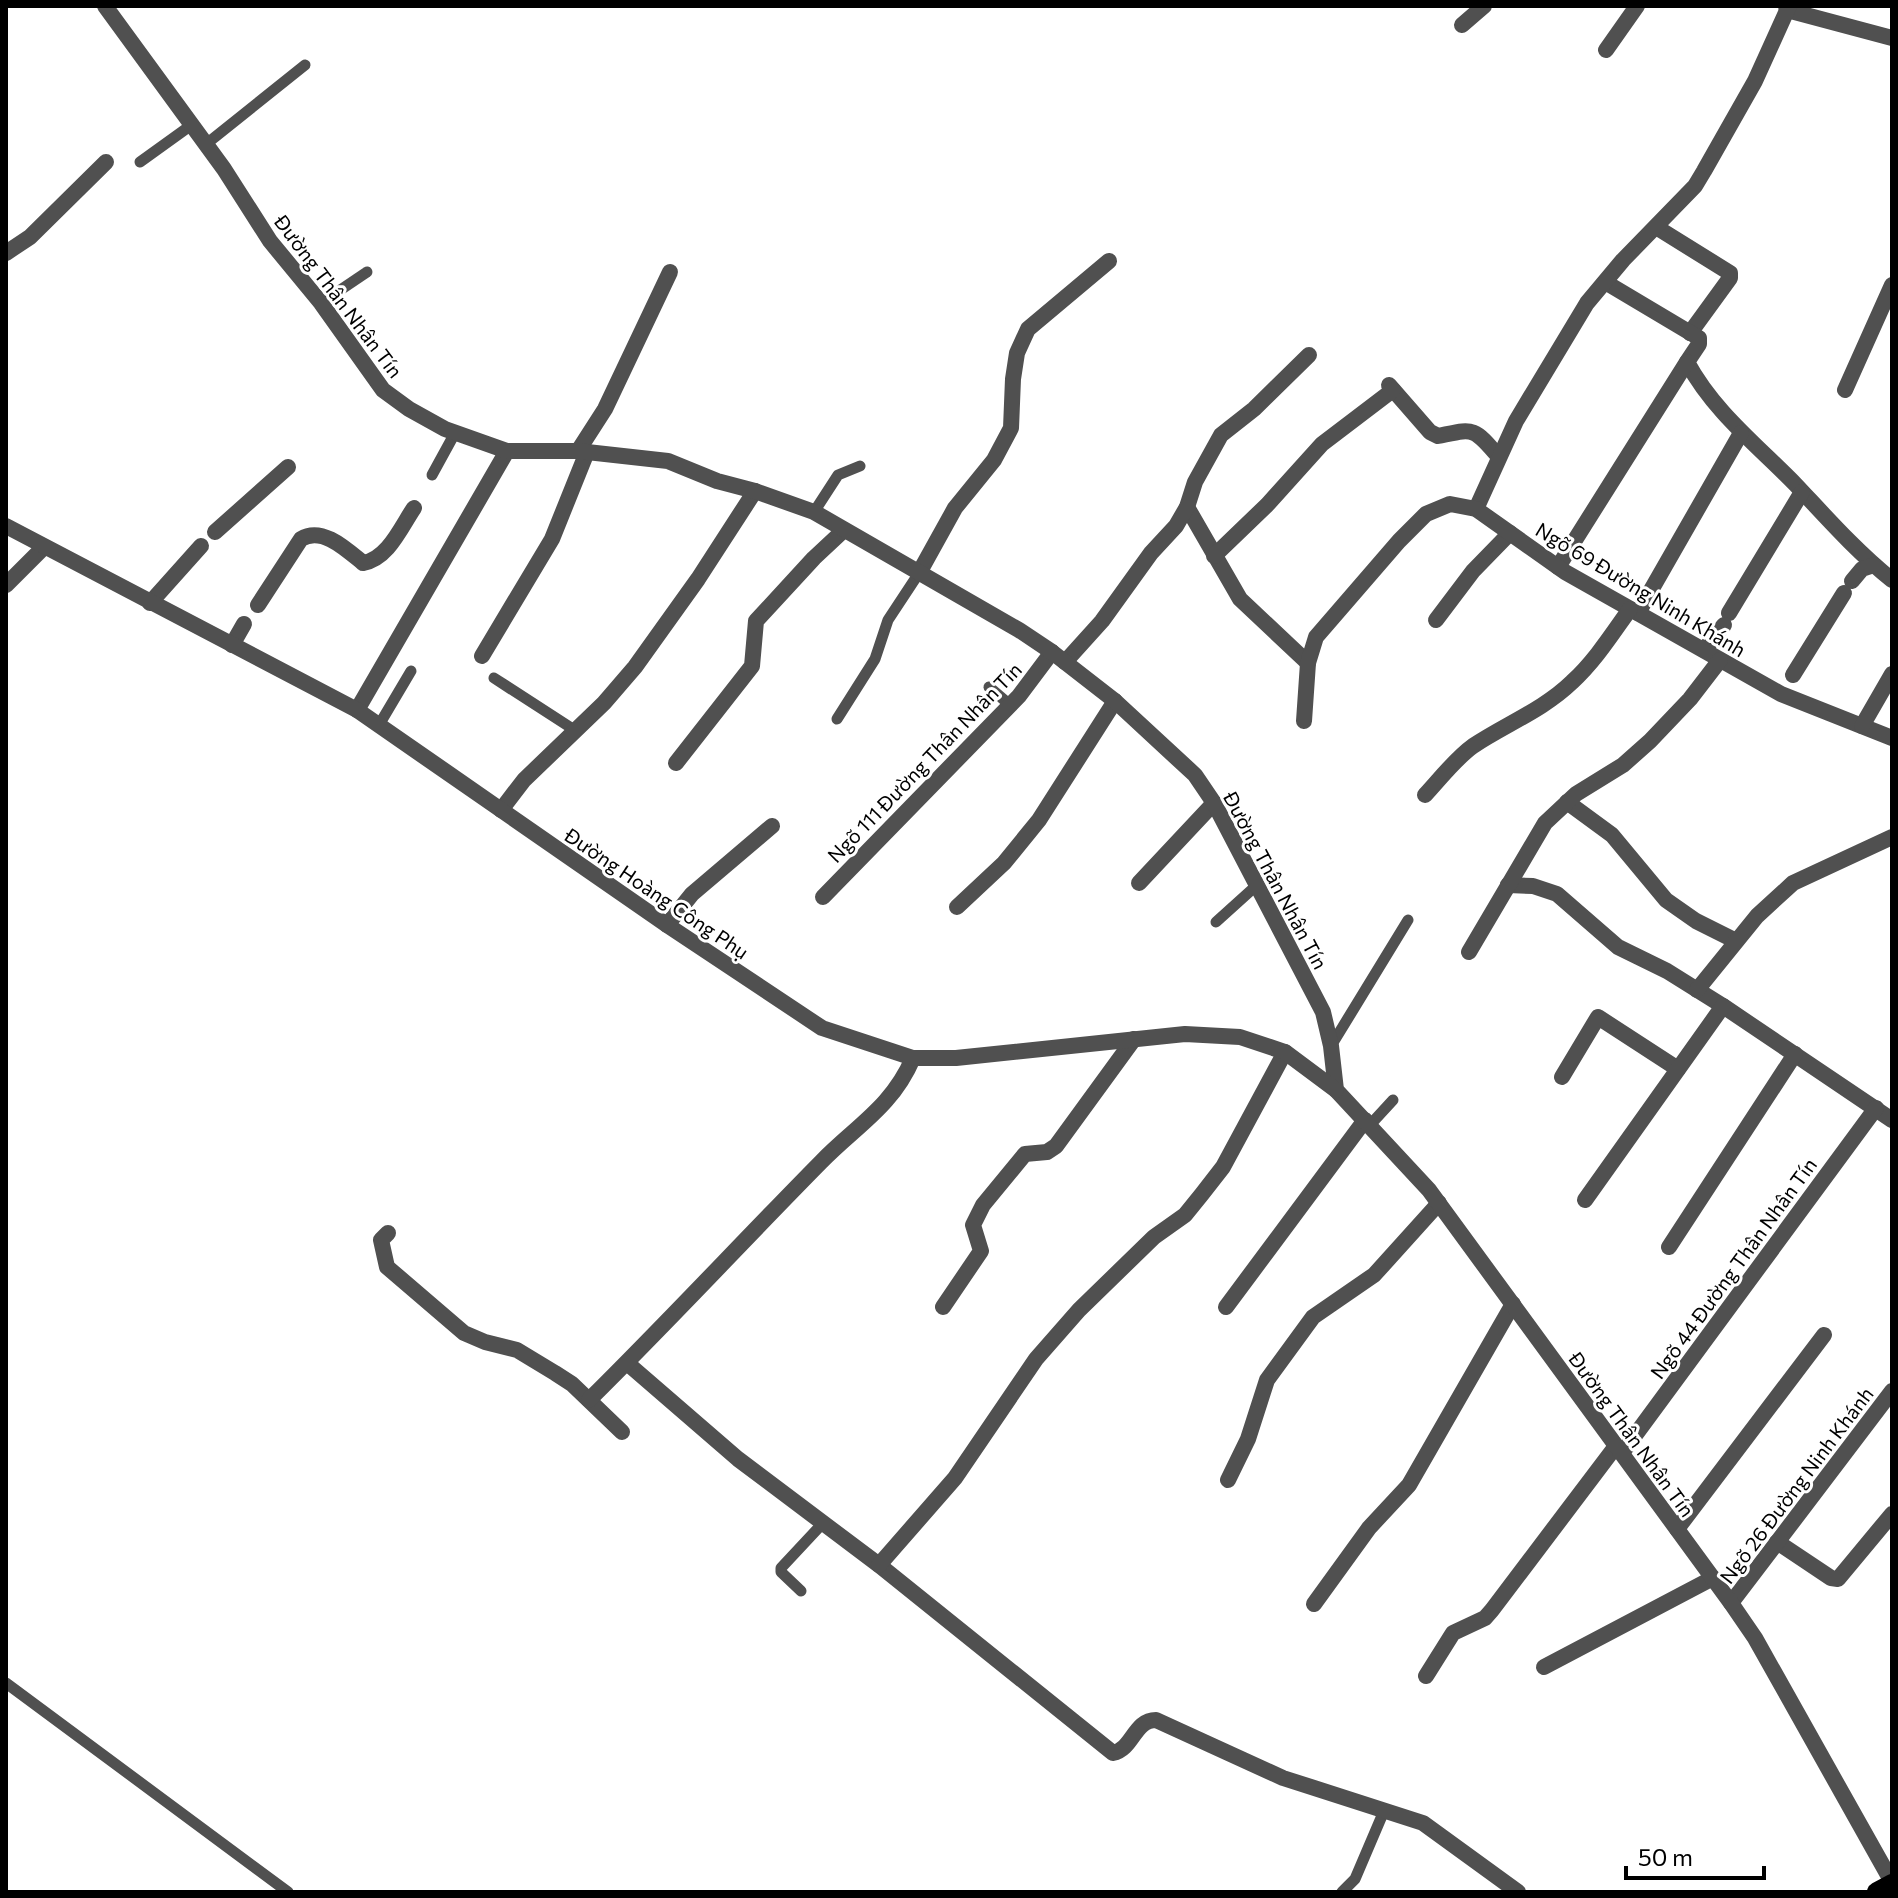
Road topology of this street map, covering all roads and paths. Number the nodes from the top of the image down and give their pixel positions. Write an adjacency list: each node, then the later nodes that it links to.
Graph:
1 (105, 6): 9 (street, Đường Thân Nhân Tín)
2 (1484, 6): 5 (street)
3 (1637, 6): 7 (street)
4 (1787, 7): 6 (street); 13 (street)
5 (1462, 25)
6 (1892, 38)
7 (1606, 50)
8 (305, 65): 10 (lane)
9 (190, 126): 10 (street, Đường Thân Nhân Tín); 12 (lane)
10 (205, 145): 20 (street, Đường Thân Nhân Tín)
11 (106, 162): 14 (street)
12 (140, 162)
13 (1656, 227): 18 (street); 21 (street)
14 (6, 253)
15 (1109, 261): 48 (street)
16 (367, 272): 20 (lane)
17 (670, 272): 28 (street)
18 (1605, 282): 21 (street); 29 (street)
19 (1892, 285): 24 (street)
20 (321, 303): 25 (street, Đường Thân Nhân Tín)
21 (1690, 333): 23 (street)
22 (1309, 355): 35 (street, Ngõ 111 Đường Thân Nhân Tín)
23 (1687, 362): 26 (street); 47 (street)
24 (1845, 390)
25 (455, 433): 27 (street, Đường Thân Nhân Tín); 32 (lane)
26 (1741, 433): 34 (street); 53 (street)
27 (507, 451): 28 (street, Đường Thân Nhân Tín); 69 (street)
28 (583, 452): 33 (street, Đường Thân Nhân Tín); 58 (street)
29 (1498, 456): 37 (street); 45 (street)
30 (860, 466): 38 (lane)
31 (288, 467): 41 (street)
32 (432, 475)
33 (755, 491): 38 (street, Đường Thân Nhân Tín); 74 (street)
34 (1802, 492): 46 (street); 57 (street)
35 (1187, 507): 45 (street); 59 (street, Ngõ 111 Đường Thân Nhân Tín)
36 (414, 508): 52 (street)
37 (1476, 509): 42 (street, Ngõ 69 Đường Ninh Khánh); 61 (street)
38 (814, 512): 40 (street, Đường Thân Nhân Tín)
39 (6, 526): 44 (street, Đường Hoàng Công Phụ)
40 (844, 530): 48 (street, Đường Thân Nhân Tín); 76 (street)
41 (215, 532)
42 (1510, 533): 47 (street, Ngõ 69 Đường Ninh Khánh); 54 (street)
43 (201, 546): 51 (street)
44 (44, 547): 50 (street); 51 (street, Đường Hoàng Công Phụ)
45 (1214, 556): 61 (street)
46 (1874, 565): 49 (street); 64 (street)
47 (1558, 567): 53 (street, Ngõ 69 Đường Ninh Khánh)
48 (919, 573): 59 (street, Đường Thân Nhân Tín); 70 (lane)
49 (1892, 580)
50 (6, 585)
51 (150, 603): 56 (street, Đường Hoàng Công Phụ)
52 (258, 605)
53 (1634, 611): 57 (street, Ngõ 69 Đường Ninh Khánh); 77 (street)
54 (1436, 620)
55 (244, 624): 56 (street)
56 (232, 645): 69 (street, Đường Hoàng Công Phụ)
57 (1704, 650): 60 (street, Ngõ 69 Đường Ninh Khánh)
58 (482, 656)
59 (1058, 657): 67 (street, Đường Thân Nhân Tín); 68 (street, Ngõ 111 Đường Thân Nhân Tín)
60 (1720, 660): 73 (street, Ngõ 69 Đường Ninh Khánh); 78 (street)
61 (1308, 663): 71 (street)
62 (411, 671): 72 (lane)
63 (1892, 674): 73 (street)
64 (1793, 675)
65 (494, 678): 74 (lane)
66 (989, 687): 68 (lane)
67 (1115, 701): 79 (street, Đường Thân Nhân Tín); 87 (street)
68 (1010, 705): 86 (street, Ngõ 111 Đường Thân Nhân Tín)
69 (357, 710): 72 (street, Đường Hoàng Công Phụ)
70 (837, 719)
71 (1304, 721)
72 (379, 725): 80 (street, Đường Hoàng Công Phụ)
73 (1862, 726): 75 (street, Ngõ 69 Đường Ninh Khánh)
74 (576, 731): 80 (street)
75 (1892, 738)
76 (676, 763)
77 (1425, 795)
78 (1567, 802): 85 (street); 91 (street)
79 (1214, 803): 83 (street); 84 (street, Đường Thân Nhân Tín)
80 (501, 810): 90 (street, Đường Hoàng Công Phụ)
81 (772, 826): 90 (street)
82 (1892, 837): 91 (street)
83 (1139, 883)
84 (1257, 885): 89 (lane); 96 (street, Đường Thân Nhân Tín)
85 (1508, 885): 92 (street); 93 (street)
86 (823, 897)
87 (957, 907)
88 (1408, 920): 96 (lane)
89 (1216, 922)
90 (667, 925): 99 (street, Đường Hoàng Công Phụ)
91 (1736, 941): 93 (street)
92 (1469, 952)
93 (1697, 990): 94 (street)
94 (1723, 1006): 98 (street); 100 (street)
95 (1134, 1039): 97 (street, Đường Hoàng Công Phụ); 99 (street, Đường Hoàng Công Phụ); 112 (street)
96 (1331, 1046): 102 (street, Đường Thân Nhân Tín)
97 (1285, 1052): 102 (street, Đường Hoàng Công Phụ); 125 (street)
98 (1795, 1054): 104 (street); 110 (street)
99 (913, 1058): 115 (street)
100 (1678, 1069): 101 (street); 107 (street)
101 (1562, 1077)
102 (1336, 1090): 106 (street, Đường Thân Nhân Tín)
103 (1393, 1100): 106 (lane)
104 (1876, 1108): 105 (street); 119 (street, Ngõ 44 Đường Thân Nhân Tín)
105 (1892, 1120)
106 (1367, 1122): 108 (street, Đường Thân Nhân Tín); 113 (street)
107 (1585, 1200)
108 (1439, 1203): 111 (street, Đường Thân Nhân Tín); 120 (street)
109 (388, 1233): 117 (street)
110 (1669, 1247)
111 (1513, 1304): 119 (street, Đường Thân Nhân Tín); 129 (street)
112 (943, 1307)
113 (1226, 1307)
114 (1824, 1335): 123 (street)
115 (627, 1363): 117 (street); 122 (street)
116 (1892, 1391): 124 (street, Ngõ 26 Đường Ninh Khánh)
117 (589, 1400): 118 (street)
118 (622, 1432)
119 (1619, 1449): 123 (street, Đường Thân Nhân Tín); 131 (street, Ngõ 44 Đường Thân Nhân Tín)
120 (1228, 1480)
121 (1892, 1514): 124 (street)
122 (823, 1523): 125 (street); 127 (lane)
123 (1677, 1529): 126 (street, Đường Thân Nhân Tín)
124 (1777, 1542): 128 (street, Ngõ 26 Đường Ninh Khánh)
125 (879, 1565): 133 (street)
126 (1713, 1578): 128 (street, Đường Thân Nhân Tín); 130 (street)
127 (801, 1591)
128 (1731, 1603): 134 (street, Đường Thân Nhân Tín)
129 (1314, 1604)
130 (1544, 1667)
131 (1426, 1676)
132 (6, 1683): 135 (lane)
133 (1384, 1811): 136 (lane); 137 (street)
134 (1892, 1883): 138 (main road)
135 (288, 1892)
136 (1342, 1892)
137 (1518, 1892)
138 (1877, 1892)

